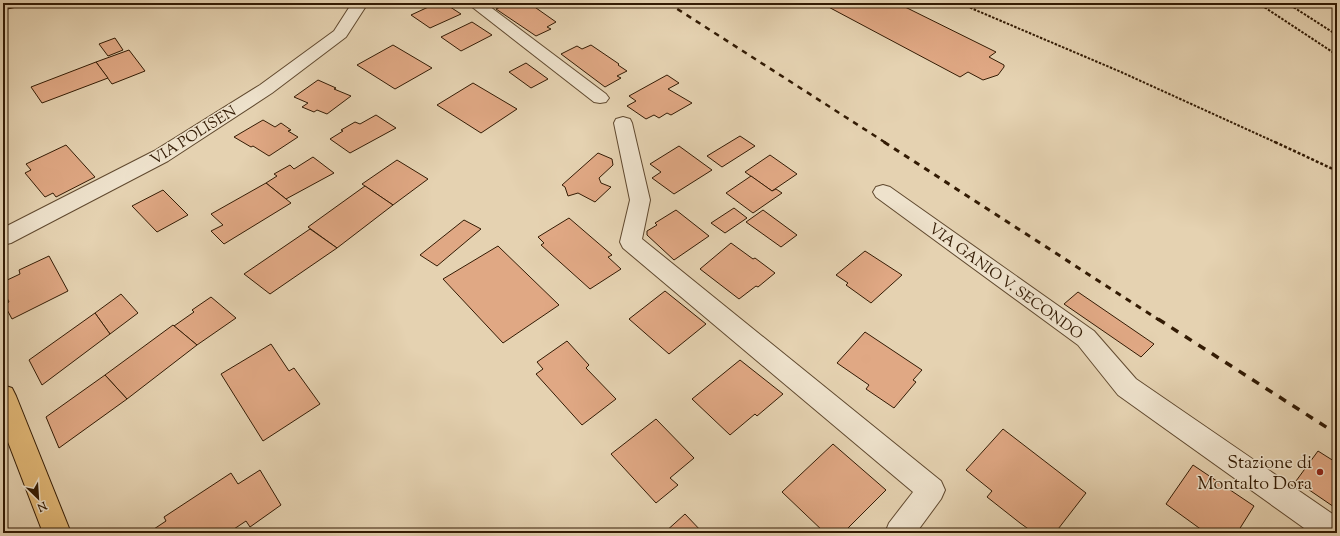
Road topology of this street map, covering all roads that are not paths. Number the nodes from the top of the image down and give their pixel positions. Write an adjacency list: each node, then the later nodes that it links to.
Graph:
1 (360, 3): 6 (street, VIA POLISEN)
2 (475, 3): 3 (street)
3 (600, 98)
4 (623, 123): 9 (street)
5 (883, 192): 10 (street, VIA GANIO V. SECONDO)
6 (3, 237)
7 (3, 396): 8 (main road)
8 (55, 532)
9 (899, 533)
10 (1335, 533)

